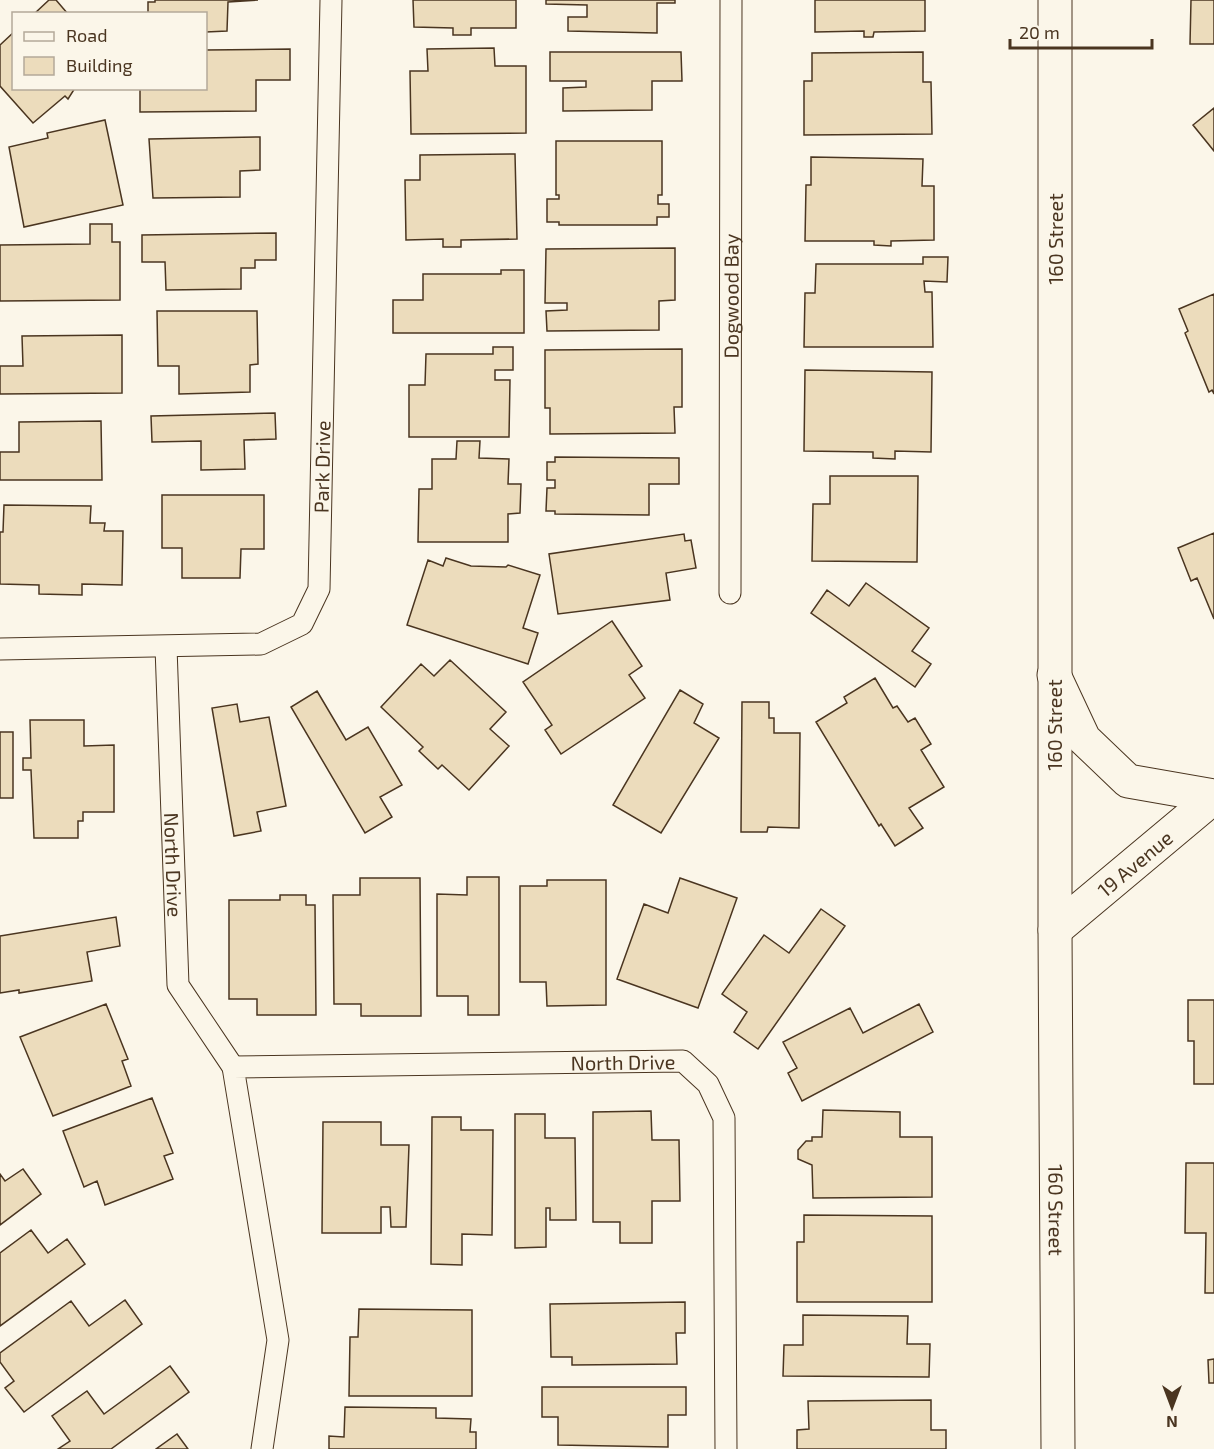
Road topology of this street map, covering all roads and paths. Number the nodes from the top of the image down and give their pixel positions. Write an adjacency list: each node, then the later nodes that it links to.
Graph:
1 (331, 0): 5 (lane, Park Drive)
2 (730, 0): 4 (lane, Dogwood Bay)
3 (1055, 0): 7 (street, 160 Street)
4 (730, 593)
5 (166, 647): 6 (lane, Park Drive); 10 (lane, North Drive)
6 (0, 649)
7 (1054, 675): 8 (street, 19 Avenue); 9 (street, 160 Street)
8 (1214, 797): 9 (street, 19 Avenue)
9 (1055, 930): 13 (street, 160 Street)
10 (232, 1067): 11 (lane, North Drive); 12 (lane, North Drive)
11 (262, 1449)
12 (726, 1449)
13 (1058, 1449)

